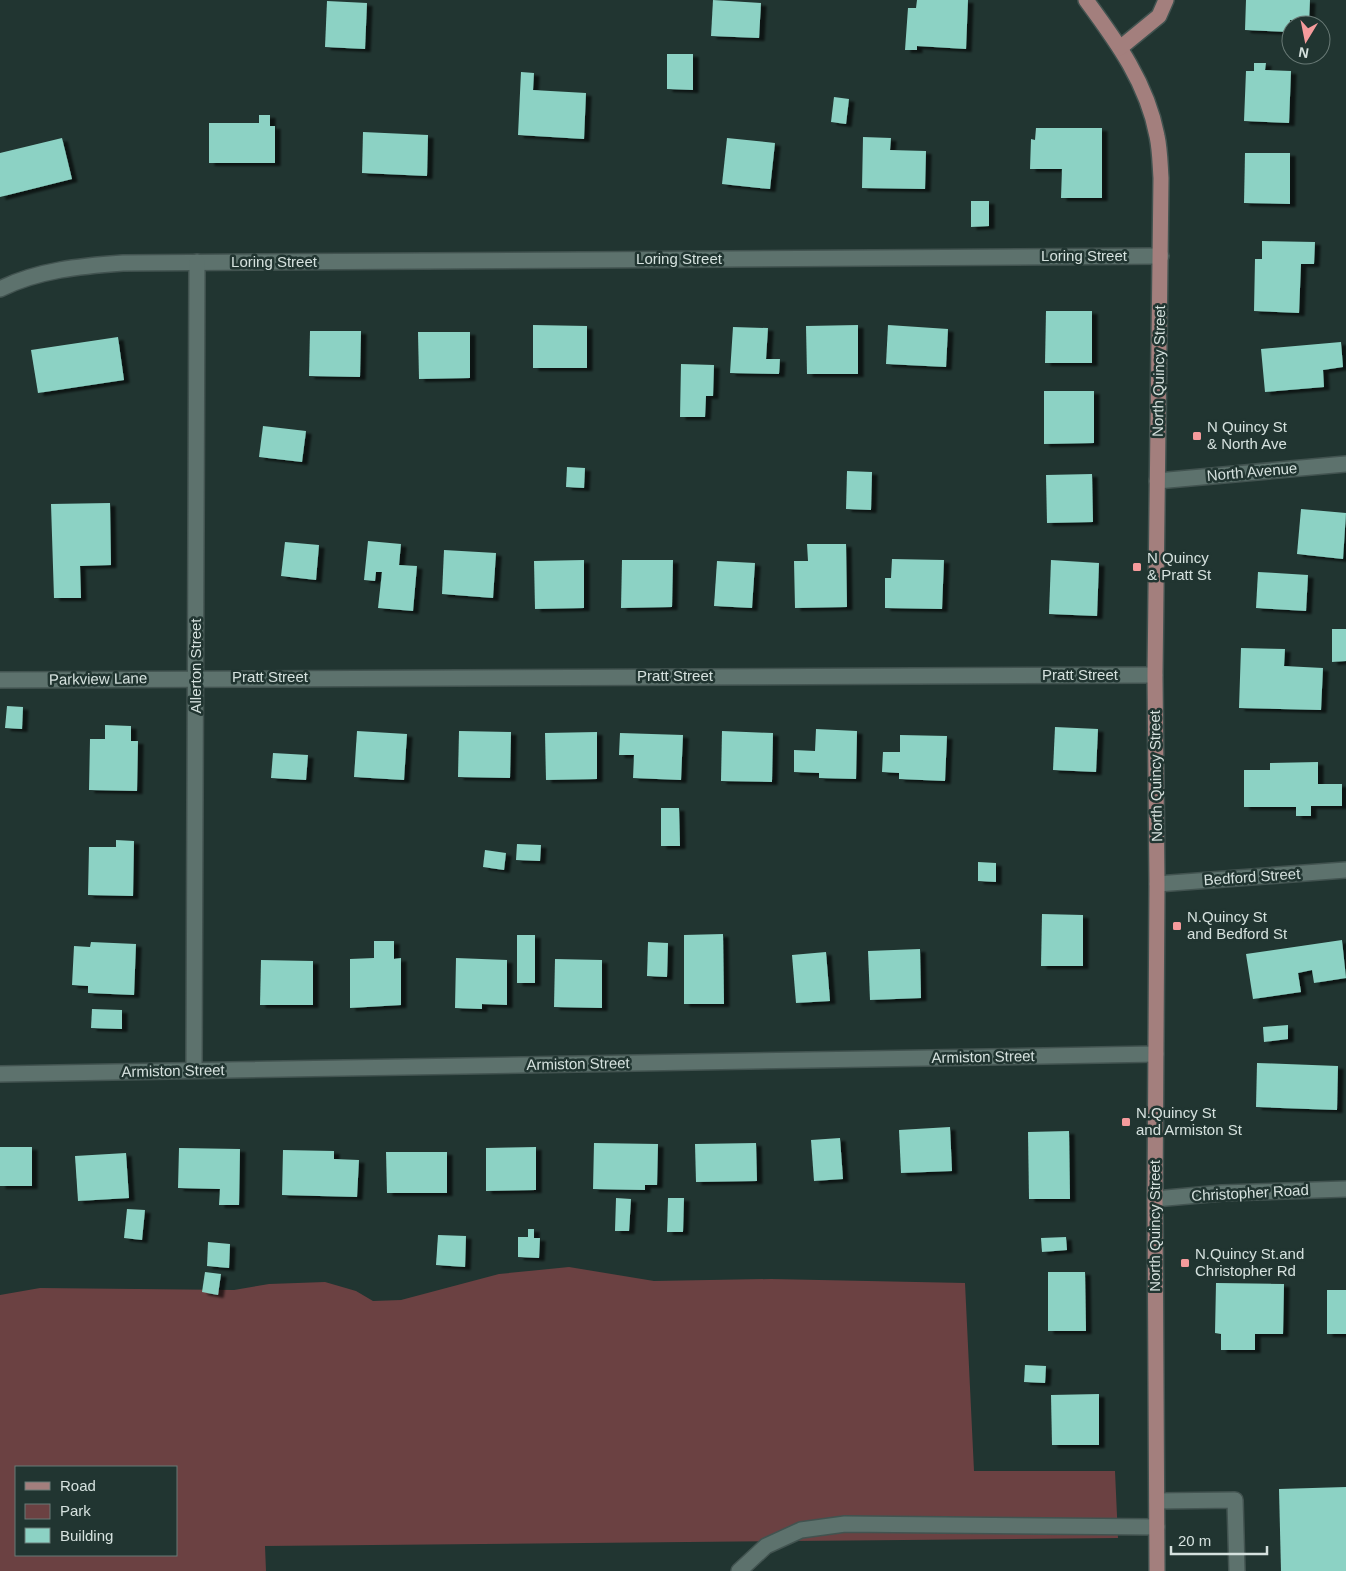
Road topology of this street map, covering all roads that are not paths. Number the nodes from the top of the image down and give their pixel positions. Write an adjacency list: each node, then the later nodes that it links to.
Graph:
1 (1086, 0): 3 (main road, North Quincy Street)
2 (1166, 0): 3 (main road)
3 (1120, 48): 4 (main road, North Quincy Street)
4 (1160, 256): 5 (street, Loring Street); 8 (main road, North Quincy Street)
5 (197, 262): 6 (street, Loring Street); 10 (street, Allerton Street)
6 (0, 289)
7 (1346, 464): 8 (street, North Avenue)
8 (1158, 481): 9 (main road, North Quincy Street)
9 (1155, 674): 10 (street, Pratt Street); 13 (main road, North Quincy Street)
10 (196, 677): 11 (street, Parkview Lane); 15 (street, Allerton Street)
11 (0, 680)
12 (1346, 870): 13 (street, Bedford Street)
13 (1158, 884): 14 (main road, North Quincy Street)
14 (1156, 1054): 15 (street, Armiston Street); 18 (main road, North Quincy Street)
15 (194, 1070): 16 (street, Armiston Street)
16 (0, 1074)
17 (1346, 1189): 18 (street, Christopher Road)
18 (1155, 1199): 19 (main road, North Quincy Street)
19 (1156, 1500): 20 (main road, North Quincy Street); 23 (street)
20 (1157, 1527): 21 (street); 22 (main road, North Quincy Street)
21 (739, 1571)
22 (1157, 1571)
23 (1237, 1571)

